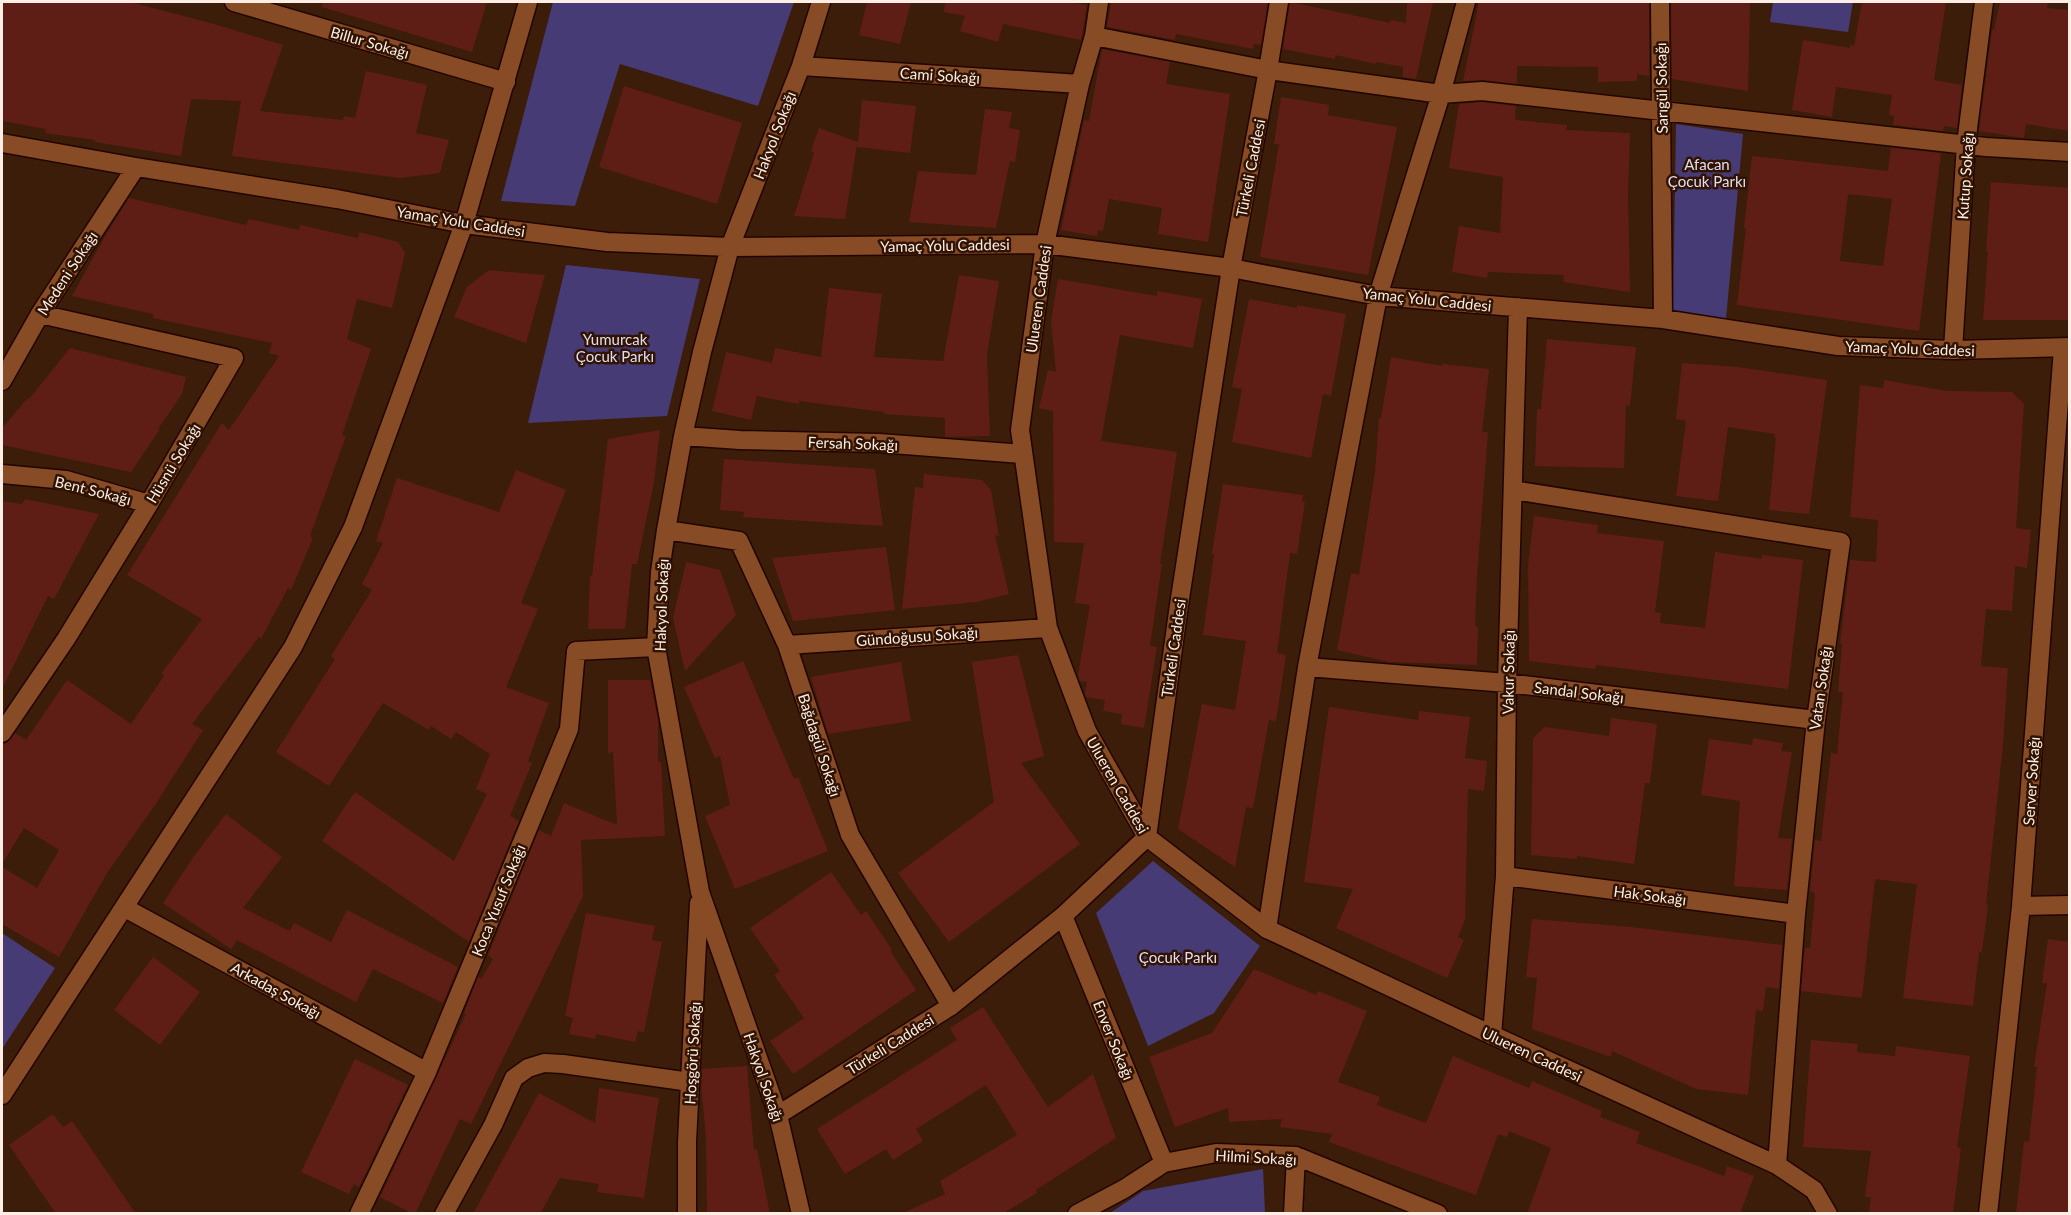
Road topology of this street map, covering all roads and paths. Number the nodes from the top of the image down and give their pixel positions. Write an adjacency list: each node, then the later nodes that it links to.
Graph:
1 (234, 2): 12 (street, Billur Sokağı)
2 (528, 2): 12 (street)
3 (820, 2): 10 (street, Hakyol Sokağı)
4 (1099, 2): 9 (street, Ulueren Caddesi)
5 (1279, 2): 11 (street, Türkeli Caddesi)
6 (1466, 2): 14 (street)
7 (1660, 2): 15 (street, Sarıgül Sokağı)
8 (1984, 2): 17 (street, Kutup Sokağı)
9 (1094, 36): 11 (street); 13 (street, Ulueren Caddesi)
10 (801, 66): 13 (street, Cami Sokağı); 22 (street, Hakyol Sokağı)
11 (1268, 70): 14 (street); 23 (street, Türkeli Caddesi)
12 (506, 82): 20 (street)
13 (1080, 84): 21 (street, Ulueren Caddesi)
14 (1441, 94): 15 (street); 24 (street)
15 (1662, 110): 17 (street); 27 (street, Sarıgül Sokağı)
16 (2, 143): 19 (street, Yamaç Yolu Caddesi)
17 (1966, 144): 18 (street); 29 (street, Kutup Sokağı)
18 (2070, 152)
19 (135, 167): 20 (street, Yamaç Yolu Caddesi); 26 (street, Medeni Sokağı)
20 (464, 224): 22 (street, Yamaç Yolu Caddesi); 49 (street)
21 (1045, 244): 22 (street, Yamaç Yolu Caddesi); 23 (street, Yamaç Yolu Caddesi); 32 (street, Ulueren Caddesi)
22 (730, 247): 31 (street, Hakyol Sokağı)
23 (1231, 268): 24 (street, Yamaç Yolu Caddesi); 44 (street, Türkeli Caddesi)
24 (1378, 296): 25 (street, Yamaç Yolu Caddesi); 40 (street)
25 (1518, 307): 27 (street, Yamaç Yolu Caddesi); 34 (street, Vakur Sokağı)
26 (40, 314): 30 (street, Medeni Sokağı); 35 (street, Hüsnü Sokağı)
27 (1663, 319): 29 (street, Yamaç Yolu Caddesi)
28 (2066, 348): 29 (street, Yamaç Yolu Caddesi); 48 (street, Server Sokağı)
29 (1953, 350)
30 (2, 381)
31 (683, 436): 32 (street, Fersah Sokağı); 36 (street, Hakyol Sokağı)
32 (1023, 454): 37 (street, Ulueren Caddesi)
33 (2, 474): 35 (street, Bent Sokağı)
34 (1513, 490): 41 (street, Vakur Sokağı); 42 (street, Vatan Sokağı)
35 (149, 504): 43 (street, Hüsnü Sokağı)
36 (666, 530): 38 (street, Bağdagül Sokağı); 39 (street, Hakyol Sokağı)
37 (1048, 628): 38 (street, Gündoğusu Sokağı); 44 (street, Ulueren Caddesi)
38 (787, 645): 53 (street, Bağdagül Sokağı)
39 (656, 647): 46 (street, Hakyol Sokağı); 55 (street, Koca Yusuf Sokağı)
40 (1307, 667): 41 (street, Sandal Sokağı); 52 (street)
41 (1507, 683): 42 (street, Sandal Sokağı); 45 (street, Vakur Sokağı)
42 (1816, 720): 50 (street, Vatan Sokağı)
43 (2, 733)
44 (1147, 837): 51 (street, Türkeli Caddesi); 52 (street, Ulueren Caddesi)
45 (1505, 876): 50 (street, Hak Sokağı); 54 (street, Vakur Sokağı)
46 (700, 892): 56 (street, Hoşgörü Sokağı); 58 (street, Hakyol Sokağı)
47 (2070, 905): 48 (street)
48 (2021, 906): 70 (street, Server Sokağı)
49 (124, 908): 55 (street, Arkadaş Sokağı); 57 (street)
50 (1796, 914): 61 (street, Vatan Sokağı)
51 (1063, 916): 53 (street, Türkeli Caddesi); 60 (street, Enver Sokağı)
52 (1267, 929): 54 (street, Ulueren Caddesi)
53 (951, 1006): 58 (street, Türkeli Caddesi)
54 (1492, 1035): 61 (street, Ulueren Caddesi)
55 (427, 1072): 62 (street, Koca Yusuf Sokağı)
56 (690, 1082): 63 (street); 64 (street, Hoşgörü Sokağı)
57 (2, 1095)
58 (778, 1115): 65 (street, Hakyol Sokağı)
59 (1296, 1156): 60 (street, Hilmi Sokağı); 67 (street); 68 (street, Hilmi Sokağı)
60 (1164, 1163): 66 (street, Hilmi Sokağı)
61 (1777, 1165): 69 (street, Ulueren Caddesi)
62 (360, 1213)
63 (444, 1214)
64 (687, 1214)
65 (801, 1214)
66 (1077, 1214)
67 (1293, 1214)
68 (1438, 1214)
69 (1828, 1214)
70 (1988, 1214)

